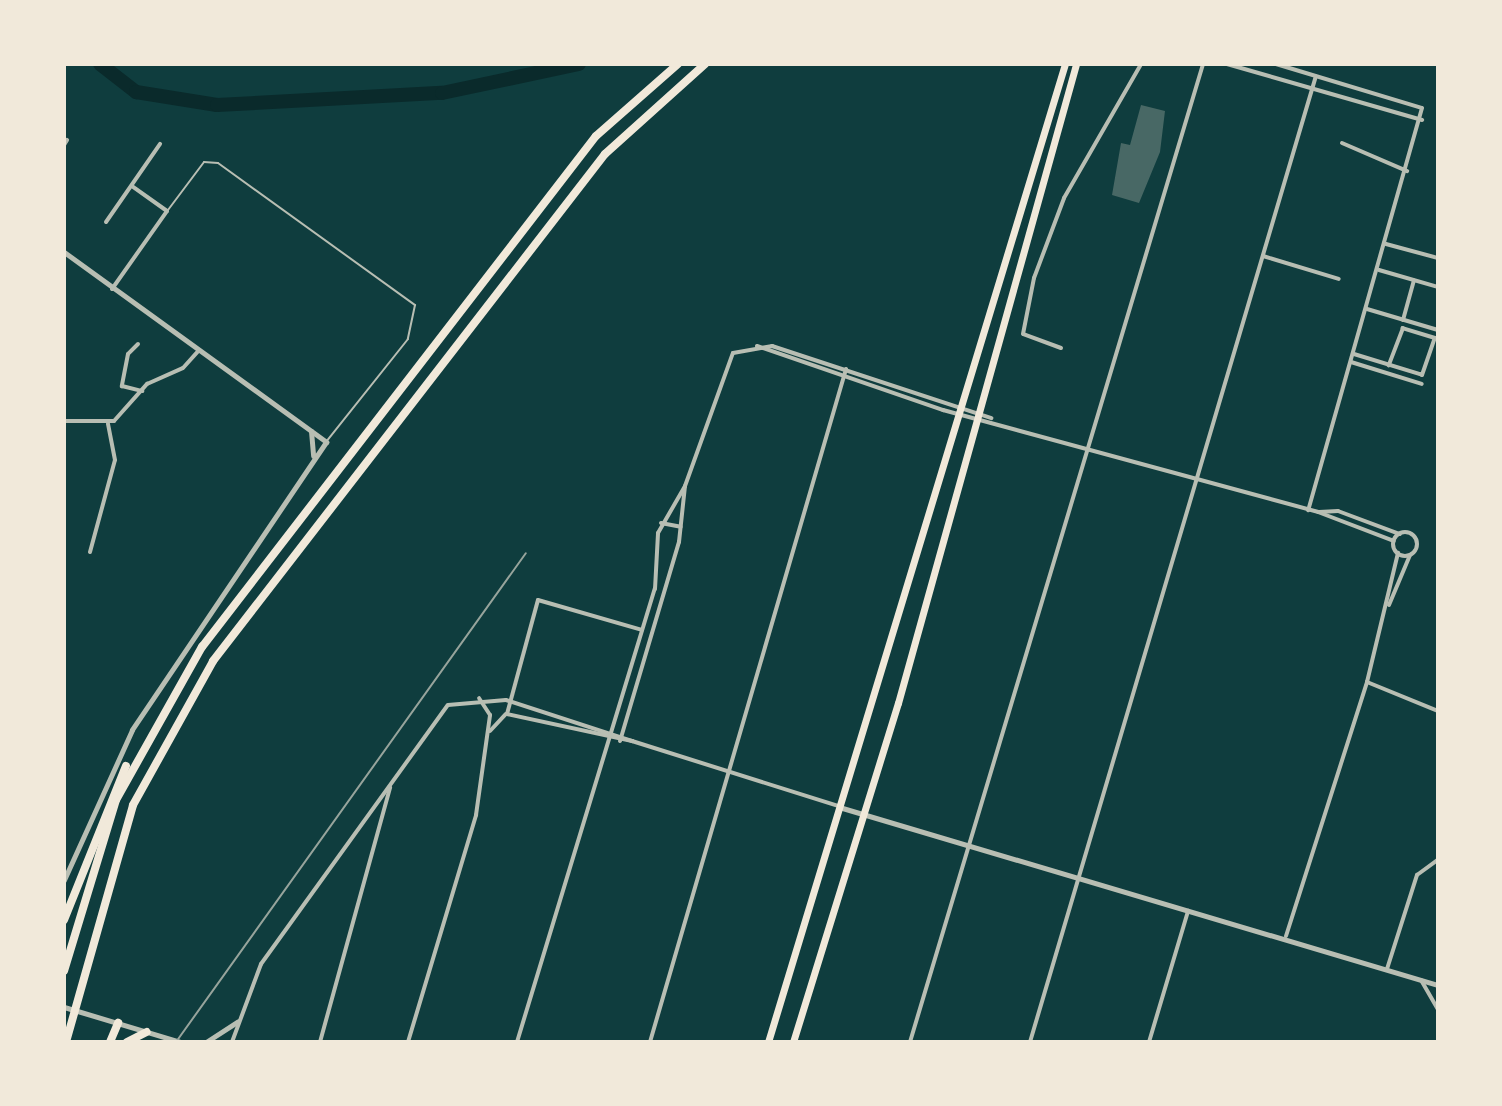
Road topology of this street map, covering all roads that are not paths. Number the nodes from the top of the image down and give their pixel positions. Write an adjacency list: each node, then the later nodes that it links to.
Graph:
1 (678, 64): 69 (highway)
2 (705, 64): 92 (highway)
3 (1065, 64): 41 (main road)
4 (1076, 64): 43 (main road)
5 (1141, 64): 32 (street)
6 (1203, 64): 48 (street)
7 (1227, 64): 10 (street)
8 (1276, 64): 9 (street)
9 (1316, 76): 10 (street); 11 (street)
10 (1312, 89): 11 (street); 20 (street)
11 (1422, 120): 14 (street)
12 (1342, 143): 14 (street)
13 (160, 144): 15 (street)
14 (1407, 171): 18 (street)
15 (132, 186): 16 (street); 17 (street)
16 (167, 211): 26 (street); 47 (lane)
17 (106, 222)
18 (1386, 244): 21 (street); 22 (street)
19 (64, 252): 26 (street)
20 (1263, 256): 23 (street); 50 (street)
21 (1438, 258)
22 (1379, 270): 24 (street); 27 (street)
23 (1339, 279)
24 (1414, 280): 25 (street); 28 (street)
25 (1438, 287)
26 (112, 289): 33 (street)
27 (1367, 309): 28 (street); 34 (street)
28 (1403, 320): 29 (street)
29 (1438, 330)
30 (138, 344): 40 (street)
31 (755, 344): 37 (street); 38 (street); 51 (street)
32 (1061, 348)
33 (199, 350): 40 (street); 46 (street)
34 (1354, 354): 35 (street); 36 (street)
35 (1351, 362): 39 (street); 52 (street)
36 (1389, 365): 36 (street)
37 (846, 369): 38 (street); 41 (street)
38 (843, 377): 42 (street); 75 (street)
39 (1422, 384)
40 (142, 391): 45 (street)
41 (960, 404): 42 (main road); 43 (street)
42 (956, 413): 43 (street); 77 (main road)
43 (980, 414): 48 (street); 78 (main road)
44 (64, 421): 45 (street)
45 (108, 424): 58 (street)
46 (310, 429): 47 (street); 49 (street)
47 (326, 442): 49 (street)
48 (1087, 448): 50 (street); 79 (street)
49 (313, 461): 82 (street)
50 (1196, 479): 52 (street); 81 (street)
51 (685, 486): 54 (street); 55 (street)
52 (1308, 510): 53 (street)
53 (1318, 512): 56 (street); 57 (street)
54 (661, 523): 55 (street); 62 (street)
55 (682, 528): 71 (street)
56 (1400, 534): 57 (street); 60 (street)
57 (1394, 541): 59 (street)
58 (90, 552)
59 (1398, 553): 60 (street); 61 (street)
60 (1410, 555): 61 (street)
61 (1388, 607): 63 (street)
62 (642, 630): 65 (street); 68 (street)
63 (1367, 682): 66 (street); 85 (street)
64 (477, 697): 65 (street); 70 (street); 76 (street)
65 (506, 700): 67 (street); 68 (street)
66 (1438, 711)
67 (507, 714): 70 (street); 72 (street)
68 (611, 729): 71 (street); 72 (street)
69 (148, 732): 84 (highway); 87 (highway)
70 (488, 732): 104 (street)
71 (623, 733): 73 (street); 74 (street)
72 (608, 739): 73 (street); 105 (street)
73 (620, 741): 74 (street)
74 (632, 741): 75 (street)
75 (730, 772): 77 (street); 106 (street)
76 (391, 785): 93 (street); 103 (street)
77 (838, 806): 78 (street); 107 (main road)
78 (865, 814): 79 (street); 108 (main road)
79 (968, 843): 81 (street); 109 (street)
80 (1438, 860): 86 (street)
81 (1078, 875): 83 (street); 110 (street)
82 (64, 880)
83 (1189, 909): 85 (street); 111 (street)
84 (64, 920)
85 (1286, 936): 86 (street)
86 (1387, 969): 88 (street)
87 (64, 971)
88 (1421, 980): 89 (street); 91 (street)
89 (1438, 985)
90 (64, 1007): 94 (street)
91 (1438, 1009)
92 (69, 1016): 96 (highway); 97 (highway)
93 (238, 1021): 101 (street); 102 (street)
94 (118, 1023): 95 (street); 98 (highway)
95 (152, 1033): 99 (highway); 100 (street)
96 (64, 1036)
97 (66, 1042)
98 (110, 1042)
99 (127, 1042)
100 (181, 1042)
101 (206, 1042)
102 (232, 1042)
103 (320, 1042)
104 (408, 1042)
105 (517, 1042)
106 (650, 1042)
107 (768, 1042)
108 (793, 1042)
109 (910, 1042)
110 (1030, 1042)
111 (1149, 1042)

